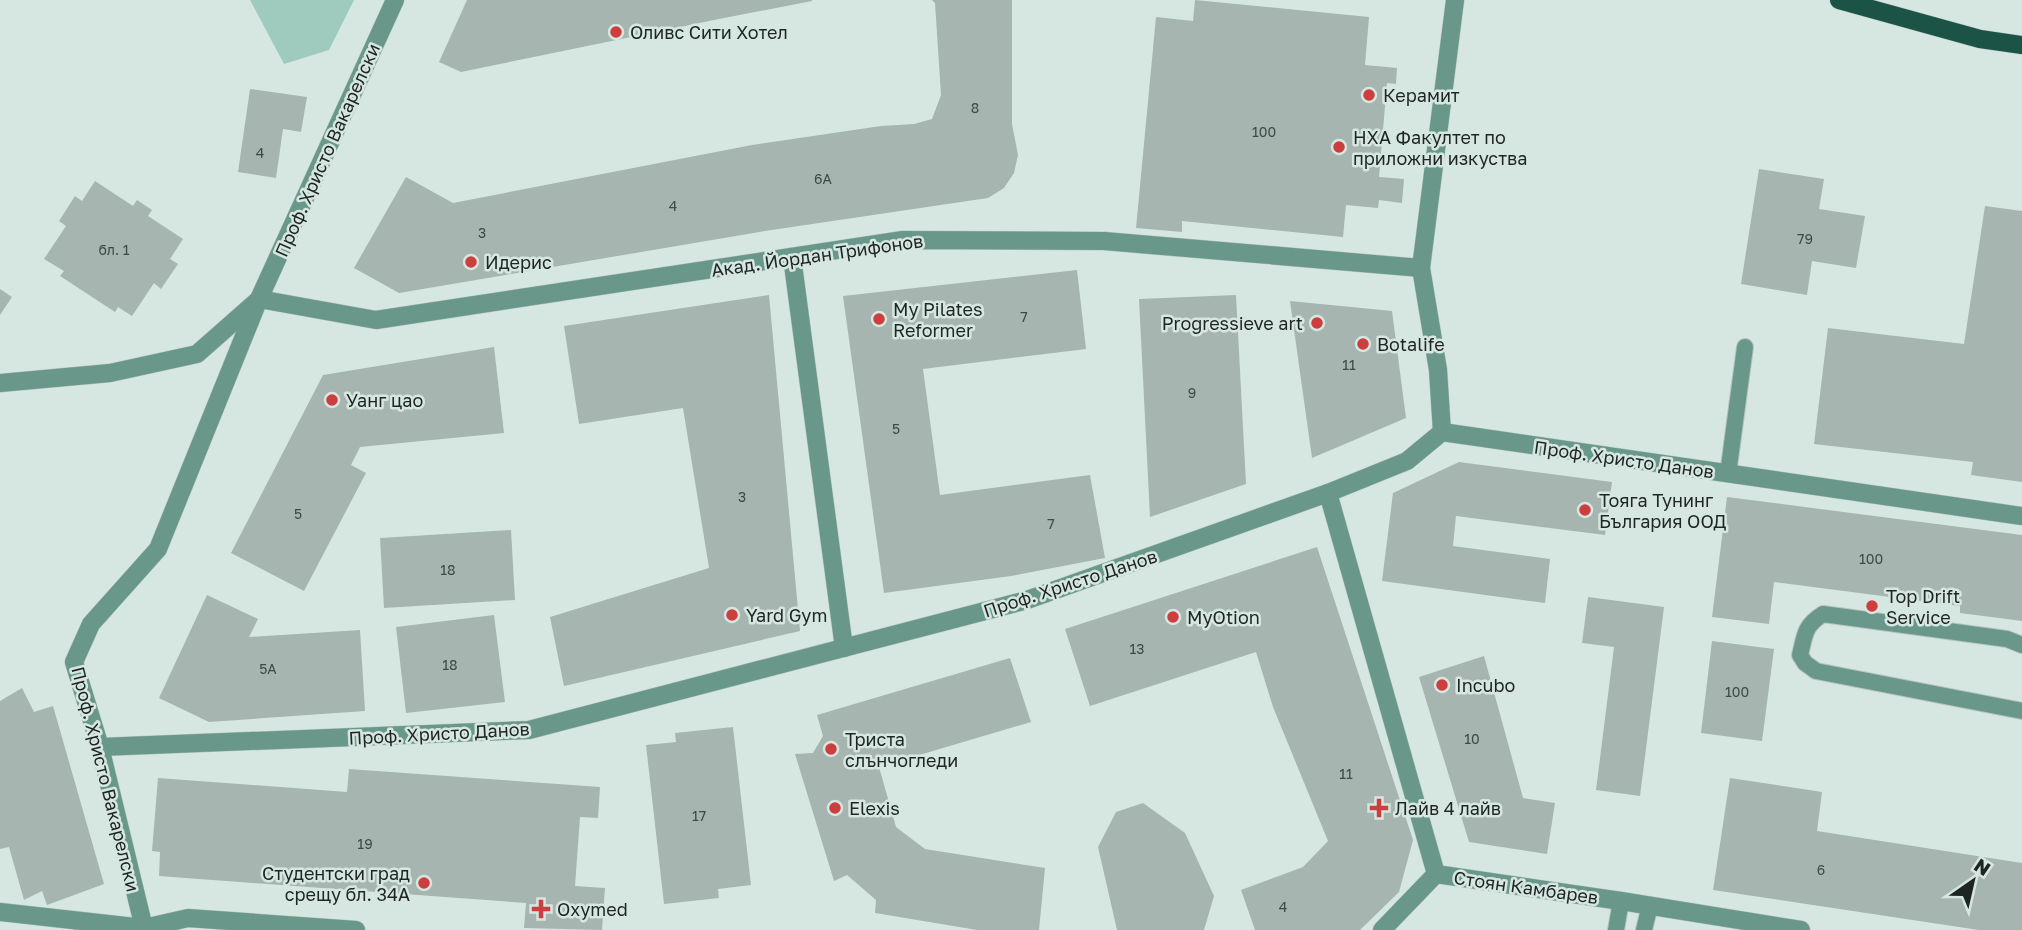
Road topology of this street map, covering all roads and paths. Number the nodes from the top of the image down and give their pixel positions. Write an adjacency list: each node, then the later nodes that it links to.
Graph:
1 (395, 0): 7 (street, Проф. Христо Вакарелски)
2 (1455, 0): 6 (street)
3 (1839, 0): 4 (main road)
4 (2022, 45)
5 (792, 257): 6 (street, Акад. Йордан Трифонов); 7 (street, Акад. Йордан Трифонов); 15 (street)
6 (1421, 268): 10 (street)
7 (259, 299): 9 (street, Проф. Христо Вакарелски); 17 (street, Проф. Христо Вакарелски)
8 (1745, 348): 11 (lane)
9 (0, 383)
10 (1442, 432): 11 (street, Проф. Христо Данов); 12 (street, Проф. Христо Данов)
11 (1728, 474): 13 (street, Проф. Христо Данов)
12 (1328, 493): 15 (street, Проф. Христо Данов); 18 (street, Стоян Камбарев)
13 (2022, 516)
14 (2022, 645): 16 (lane)
15 (844, 648): 17 (street, Проф. Христо Данов)
16 (2022, 711)
17 (100, 747): 22 (street, Проф. Христо Вакарелски)
18 (1436, 874): 19 (street, Стоян Камбарев); 24 (street)
19 (1621, 901): 20 (street, Стоян Камбарев); 25 (lane)
20 (1650, 905): 26 (lane); 27 (street, Стоян Камбарев)
21 (0, 912): 22 (street)
22 (144, 929): 23 (street)
23 (356, 930)
24 (1382, 930)
25 (1616, 930)
26 (1644, 930)
27 (1799, 930)

